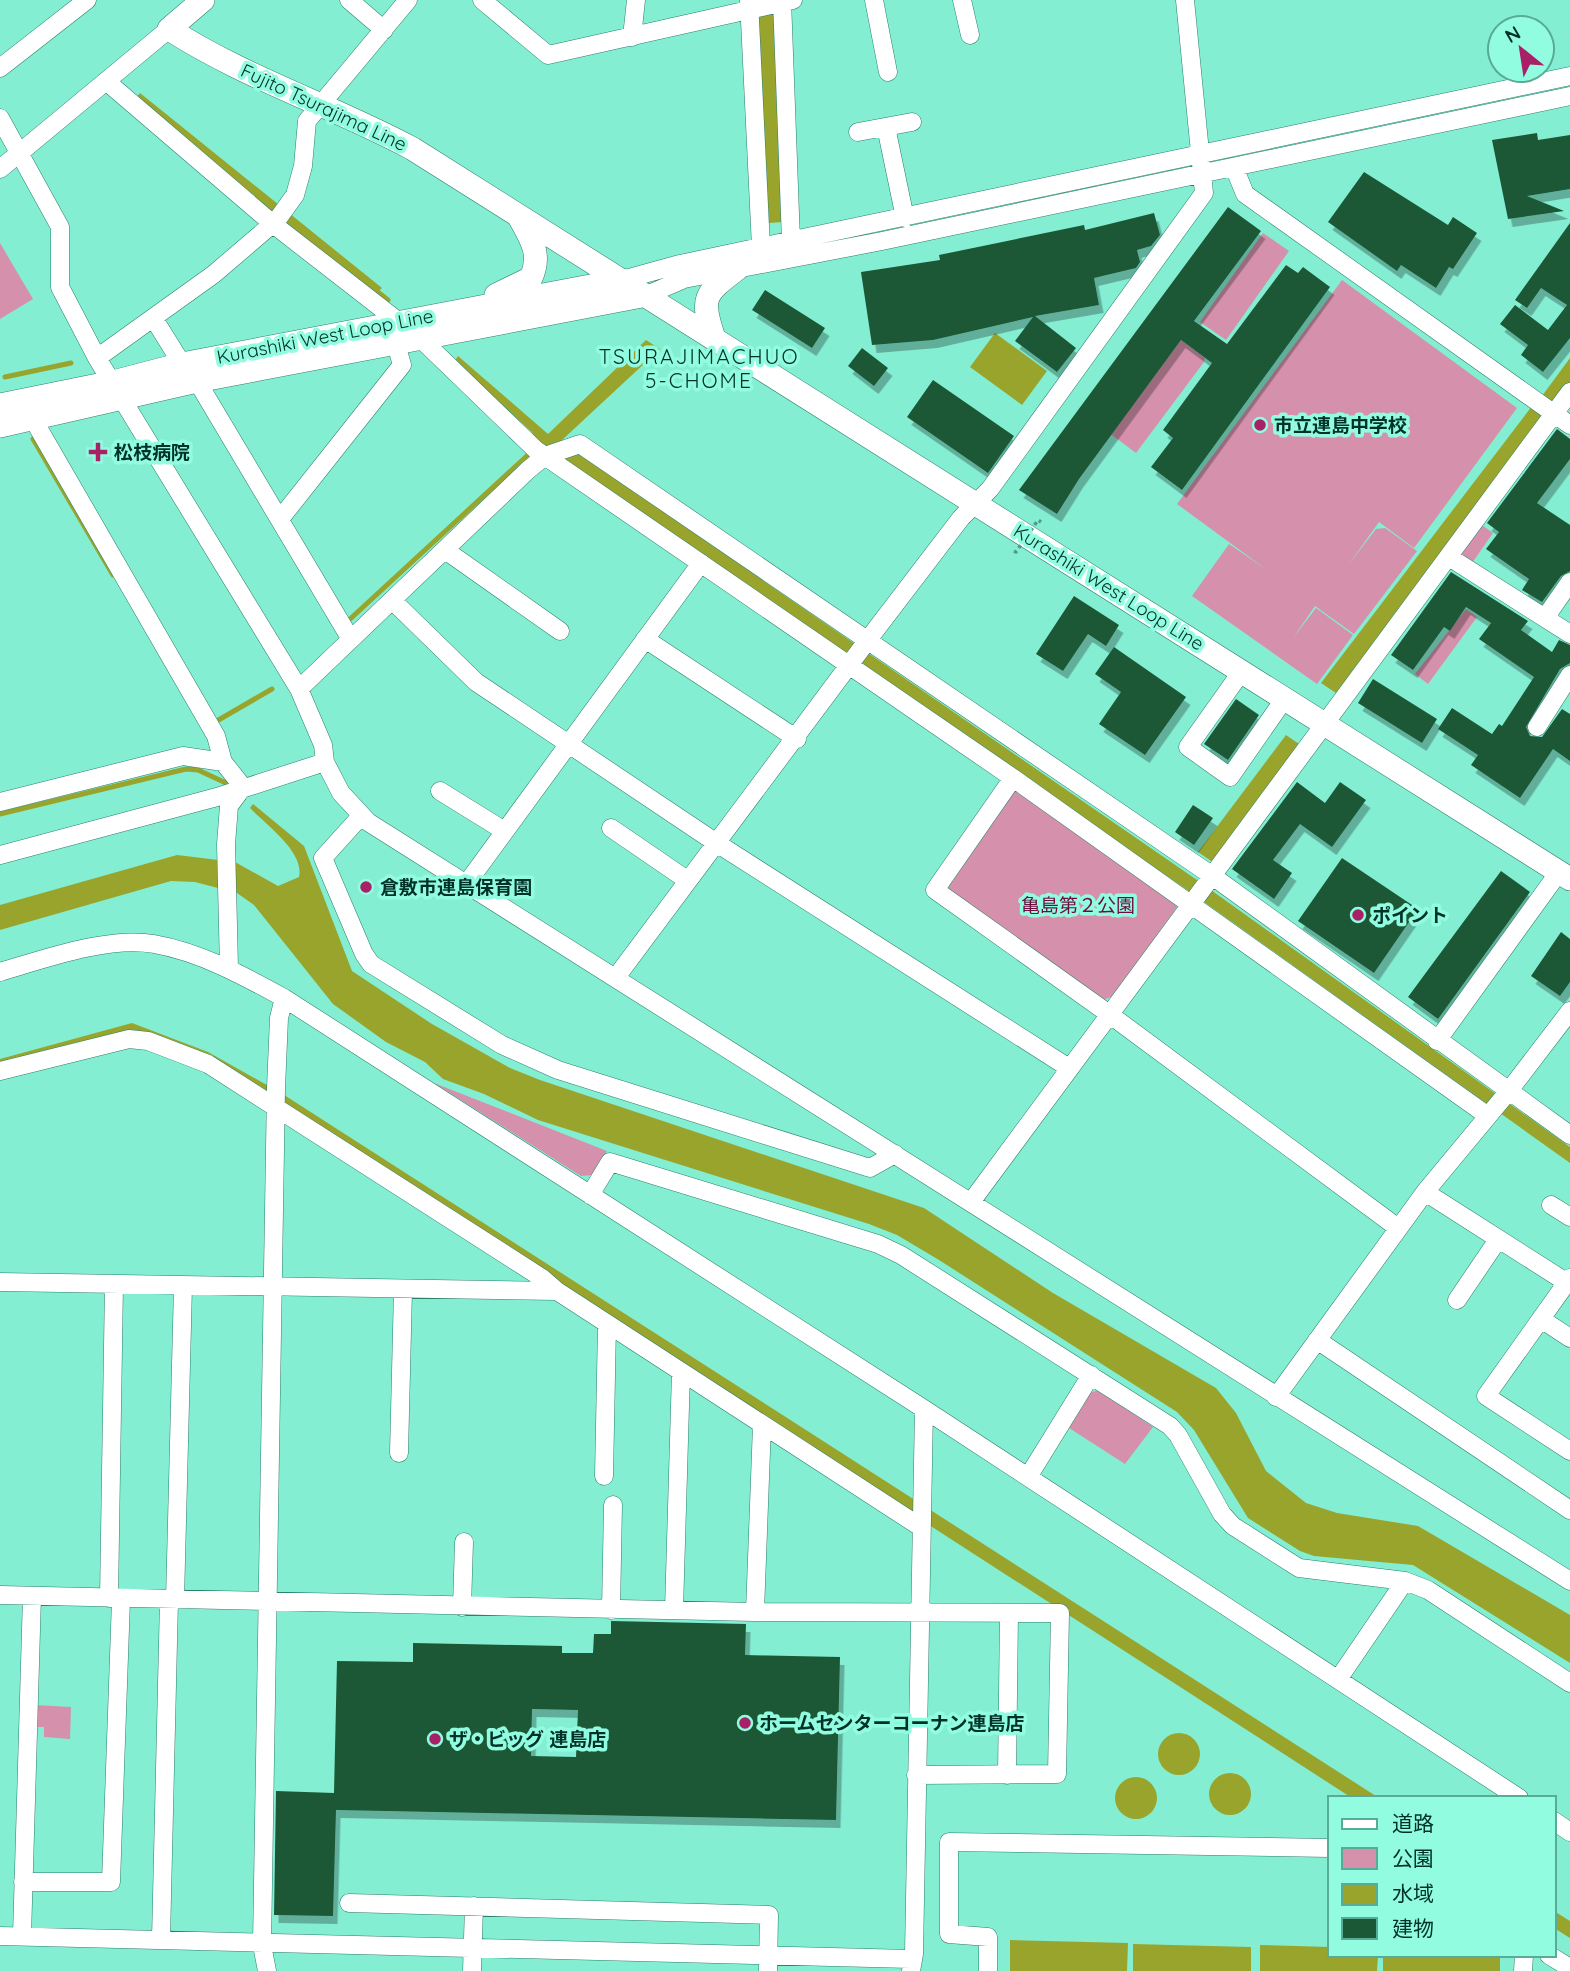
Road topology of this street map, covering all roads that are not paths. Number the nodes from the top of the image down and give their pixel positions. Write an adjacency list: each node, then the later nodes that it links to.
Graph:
1 (87, 0): 16 (street)
2 (203, 0): 12 (main road)
3 (349, 0): 13 (street)
4 (408, 0): 13 (street)
5 (482, 0): 15 (street)
6 (636, 0): 15 (street)
7 (874, 0): 17 (street)
8 (962, 0): 14 (street)
9 (1185, 0): 26 (street)
10 (783, 2): 11 (street); 34 (street)
11 (751, 7): 15 (street); 35 (street)
12 (169, 29): 19 (street); 21 (main road, Fujito Tsurajima Line)
13 (384, 30): 21 (street)
14 (970, 35)
15 (632, 37)
16 (0, 68)
17 (888, 72)
18 (1570, 76): 26 (street)
19 (106, 81): 27 (street); 32 (street)
20 (1570, 96): 28 (street)
21 (323, 104): 31 (main road, Fujito Tsurajima Line); 32 (street)
22 (0, 118): 27 (street)
23 (912, 122): 24 (street)
24 (886, 127): 25 (street); 33 (street)
25 (858, 132)
26 (1201, 154): 30 (street); 33 (street)
27 (20, 155): 29 (street); 44 (street)
28 (1234, 167): 30 (street); 49 (street)
29 (0, 169)
30 (1203, 173): 36 (street); 54 (street)
31 (519, 217): 37 (main road, Fujito Tsurajima Line); 39 (main road)
32 (279, 218): 40 (street); 41 (street)
33 (905, 218): 34 (street)
34 (792, 241): 35 (street)
35 (761, 247): 37 (street)
36 (737, 269): 38 (street); 42 (main road)
37 (622, 280): 38 (main road, Kurashiki West Loop Line); 39 (main road, Kurashiki West Loop Line)
38 (647, 295): 42 (main road, Kurashiki West Loop Line); 43 (main road, Kurashiki West Loop Line)
39 (454, 311): 41 (main road, Kurashiki West Loop Line)
40 (153, 319): 44 (street); 45 (street)
41 (397, 333): 43 (main road, Kurashiki West Loop Line); 45 (main road, Kurashiki West Loop Line); 55 (street)
42 (714, 338): 54 (main road, Kurashiki West Loop Line)
43 (421, 339): 53 (street)
44 (97, 358): 46 (street)
45 (190, 373): 46 (main road, Kurashiki West Loop Line); 55 (street)
46 (118, 391): 48 (main road, Kurashiki West Loop Line); 50 (main road, Kurashiki West Loop Line); 69 (street)
47 (1570, 392): 49 (street)
48 (3, 398)
49 (1553, 414): 51 (street); 57 (street)
50 (33, 419): 52 (main road, Kurashiki West Loop Line); 76 (street)
51 (1570, 425)
52 (0, 426)
53 (549, 455): 56 (street); 58 (street); 66 (street)
54 (976, 503): 66 (street); 67 (main road, Kurashiki West Loop Line)
55 (280, 519): 64 (street)
56 (445, 550): 60 (street); 62 (street)
57 (1449, 557): 61 (street); 71 (street)
58 (701, 563): 65 (street); 66 (street)
59 (1570, 582): 61 (street)
60 (392, 600): 64 (street); 74 (street)
61 (1545, 618): 63 (street)
62 (560, 631)
63 (1570, 634)
64 (350, 638): 69 (street)
65 (645, 639): 73 (street); 74 (street)
66 (858, 655): 73 (street); 77 (street); 87 (street)
67 (1242, 671): 70 (main road, Kurashiki West Loop Line); 70 (street)
68 (1570, 675): 72 (street)
69 (299, 689): 75 (street)
70 (1285, 698): 71 (main road, Kurashiki West Loop Line)
71 (1325, 724): 86 (main road, Kurashiki West Loop Line); 87 (street)
72 (1537, 727)
73 (797, 738): 84 (street)
74 (567, 744): 83 (street); 84 (street)
75 (325, 761): 78 (street); 81 (street)
76 (223, 762): 78 (street); 80 (street)
77 (1013, 778): 90 (street); 96 (street)
78 (243, 787): 85 (street); 91 (street)
79 (440, 791): 83 (street)
80 (1, 796)
81 (361, 816): 89 (street); 104 (street)
82 (611, 828): 88 (street)
83 (503, 830): 89 (street)
84 (718, 844): 88 (street); 98 (street)
85 (0, 855)
86 (1564, 876): 97 (street)
87 (1208, 878): 90 (street); 97 (street)
88 (687, 880): 93 (street)
89 (467, 883): 93 (street)
90 (1192, 900): 96 (street); 102 (street)
91 (229, 968): 92 (street); 94 (street)
92 (0, 972)
93 (617, 976): 104 (street)
94 (284, 998): 101 (street); 106 (street)
95 (1570, 1011): 100 (street)
96 (1110, 1014): 98 (street); 110 (street)
97 (1437, 1041): 100 (street)
98 (1069, 1068): 107 (street)
99 (0, 1071): 101 (street)
100 (1506, 1094): 102 (street); 103 (street)
101 (277, 1100): 116 (street); 118 (street)
102 (1489, 1114): 105 (street)
103 (1570, 1135)
104 (895, 1154): 107 (street)
105 (1425, 1192): 110 (street); 111 (street)
106 (590, 1195): 125 (street); 127 (street)
107 (971, 1202): 126 (street)
108 (1551, 1205): 109 (street)
109 (1570, 1217)
110 (1398, 1228): 123 (street)
111 (1497, 1241): 112 (street); 119 (street)
112 (1569, 1280): 120 (street)
113 (0, 1282): 114 (street)
114 (114, 1284): 115 (street); 141 (street)
115 (183, 1286): 116 (street); 142 (street)
116 (274, 1288): 117 (street); 143 (street)
117 (403, 1290): 118 (street); 130 (street)
118 (557, 1292): 121 (street)
119 (1457, 1300)
120 (1541, 1320): 122 (street); 129 (street)
121 (607, 1325): 124 (street); 131 (street)
122 (1570, 1338)
123 (1317, 1340): 126 (street); 134 (street)
124 (681, 1372): 128 (street); 146 (street)
125 (1091, 1375): 132 (street); 137 (street)
126 (1276, 1397): 138 (street)
127 (924, 1409): 132 (street); 135 (street)
128 (762, 1425): 135 (street); 147 (street)
129 (1570, 1451)
130 (399, 1453)
131 (604, 1476)
132 (1028, 1477): 150 (street)
133 (613, 1505): 145 (street)
134 (1570, 1510)
135 (920, 1516): 149 (street)
136 (464, 1542): 144 (street)
137 (1405, 1581): 150 (street); 151 (street)
138 (1570, 1581)
139 (0, 1595): 140 (street)
140 (32, 1596): 141 (street); 156 (street)
141 (115, 1599): 142 (street); 156 (street)
142 (172, 1600): 143 (street); 161 (street)
143 (266, 1601): 144 (street); 162 (street)
144 (462, 1607): 145 (street)
145 (611, 1609): 146 (street)
146 (674, 1610): 147 (street)
147 (755, 1612): 149 (street)
148 (1009, 1613): 149 (street); 153 (street); 153 (street)
149 (919, 1614): 152 (street)
150 (1339, 1678): 154 (street)
151 (1570, 1683)
152 (916, 1775): 153 (street); 166 (street)
153 (1007, 1775)
154 (1516, 1796)
155 (1328, 1848): 170 (street)
156 (23, 1882): 160 (street)
157 (348, 1903): 158 (street)
158 (474, 1906): 163 (street); 165 (street)
159 (0, 1936): 160 (street)
160 (22, 1936): 161 (street)
161 (161, 1939): 162 (street)
162 (262, 1945): 163 (street); 168 (street)
163 (473, 1947): 165 (street); 169 (street)
164 (1552, 1957): 167 (street)
165 (769, 1963): 166 (street)
166 (911, 1965)
167 (1570, 1968)
168 (267, 1971)
169 (472, 1971)
170 (988, 1971)

